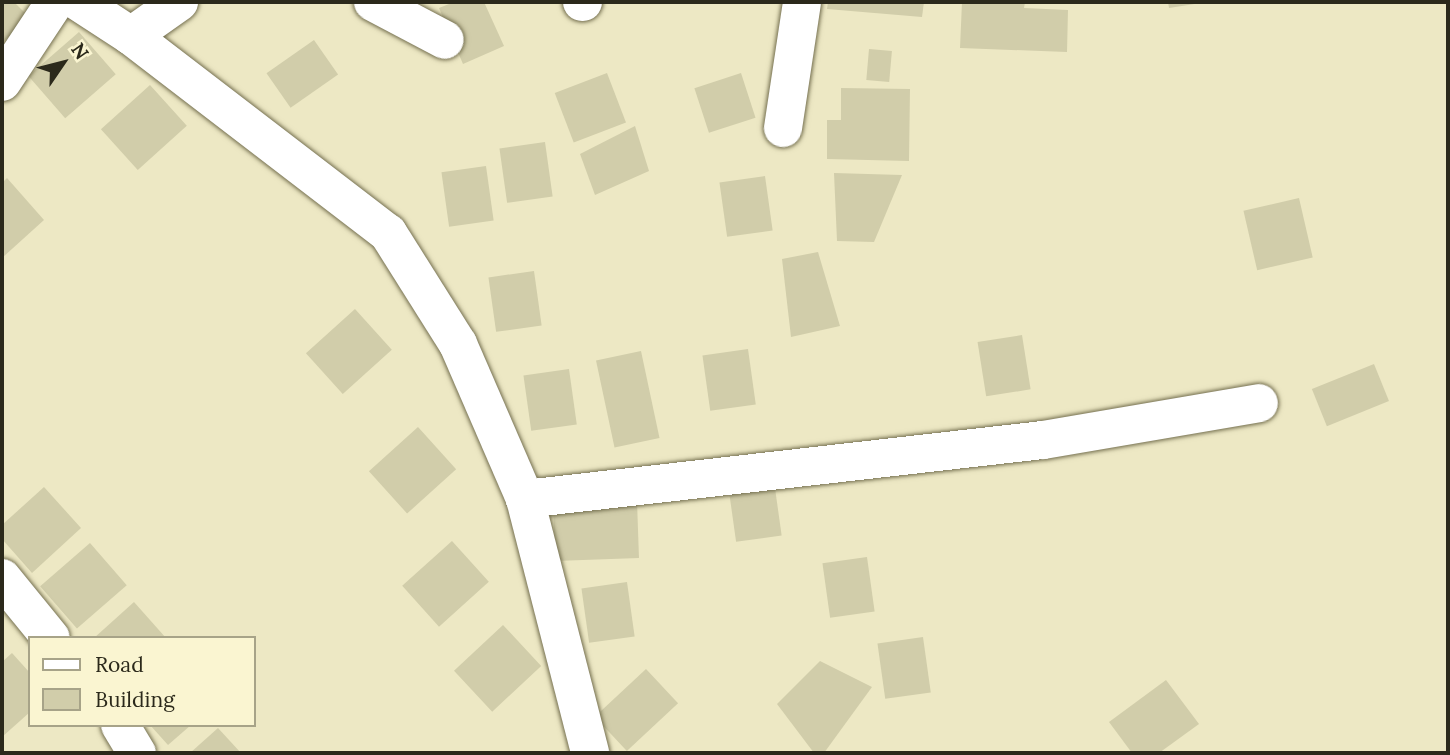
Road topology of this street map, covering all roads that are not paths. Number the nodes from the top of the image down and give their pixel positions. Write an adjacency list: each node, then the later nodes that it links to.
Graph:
1 (55, 2): 8 (street)
2 (79, 2): 7 (street)
3 (179, 2): 7 (street)
4 (373, 2): 5 (street)
5 (425, 2)
6 (802, 2): 9 (street)
7 (131, 36): 11 (street)
8 (2, 82)
9 (782, 128)
10 (1259, 403): 11 (street)
11 (525, 499): 16 (street)
12 (2, 578): 13 (street)
13 (49, 636)
14 (121, 727): 15 (street)
15 (137, 753)
16 (590, 753)

